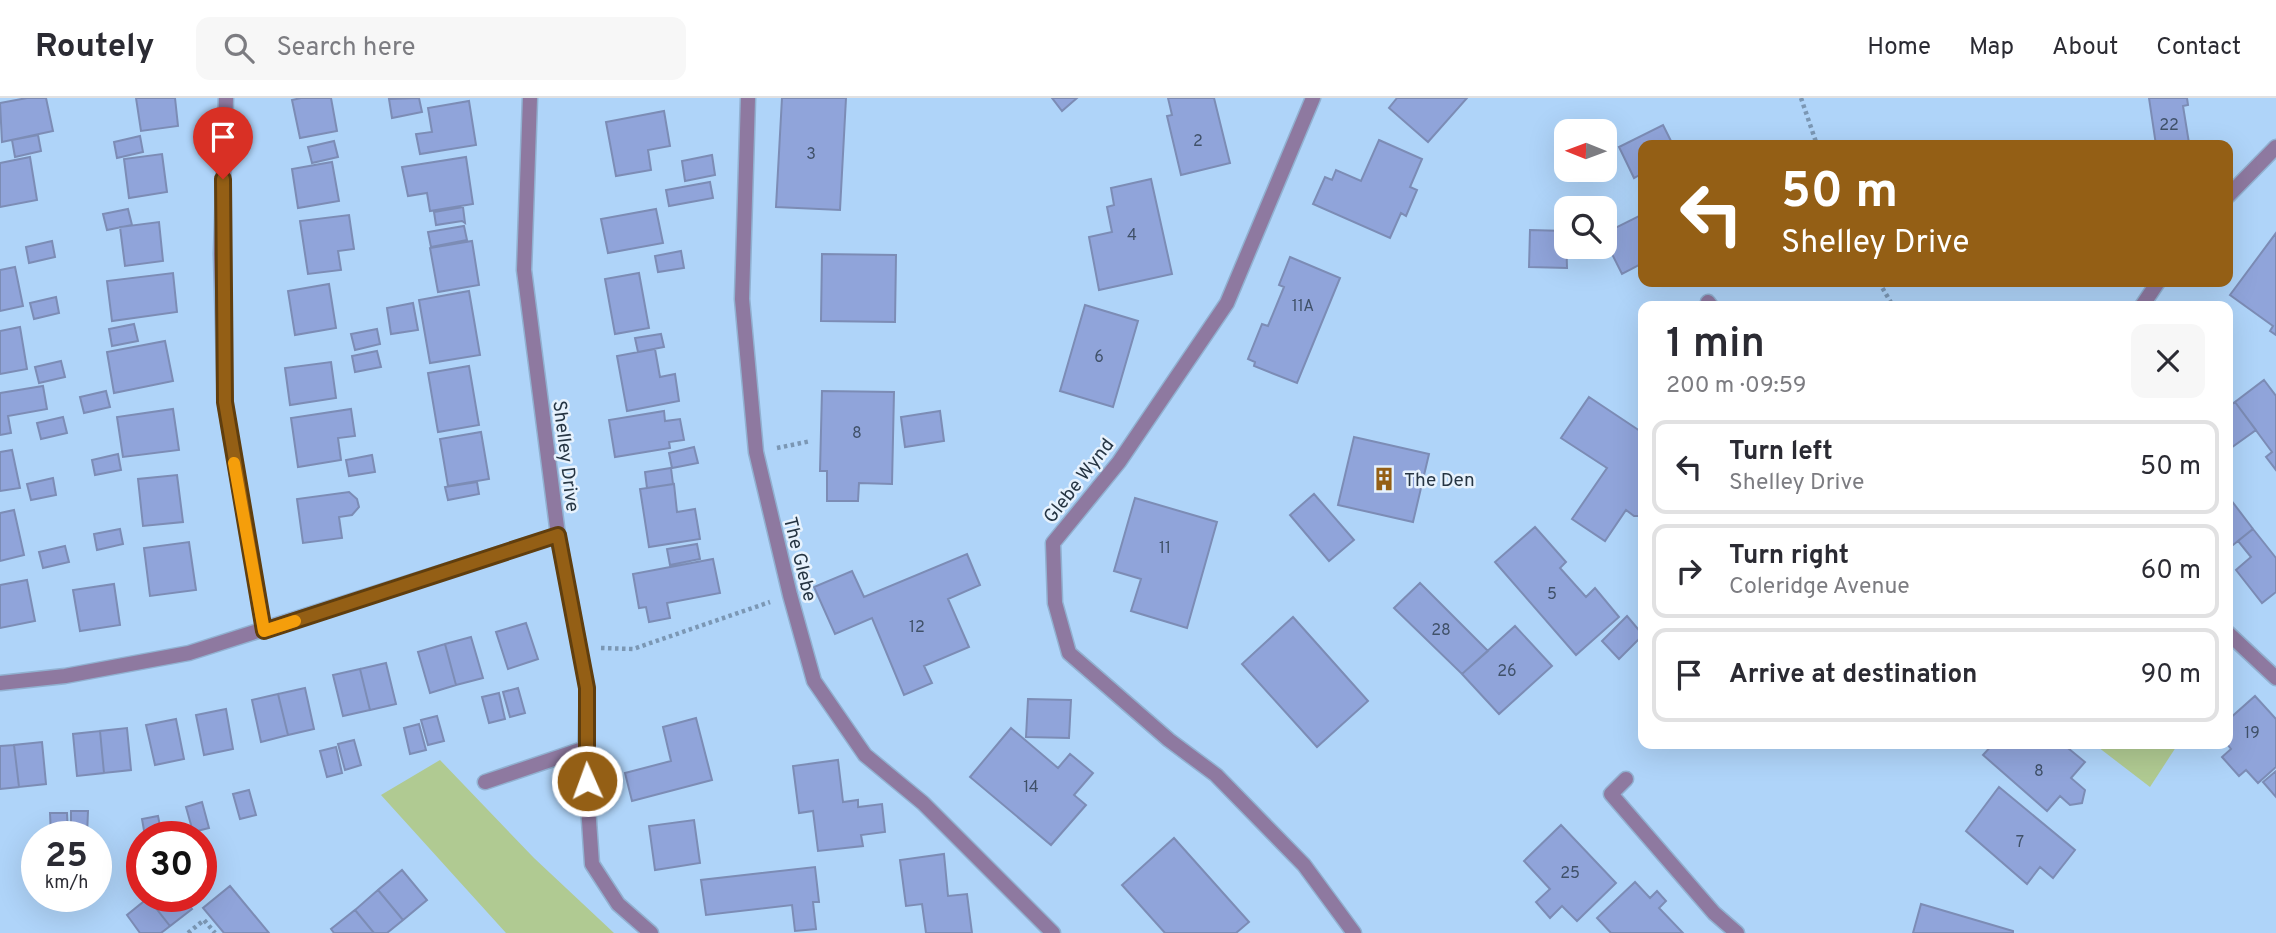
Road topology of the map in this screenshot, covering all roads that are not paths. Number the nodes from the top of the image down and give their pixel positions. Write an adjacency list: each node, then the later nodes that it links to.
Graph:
1 (226, 98): 8 (street)
2 (530, 98): 7 (street, Shelley Drive)
3 (748, 98): 16 (street, The Glebe)
4 (1313, 98): 17 (street, Glebe Wynd)
5 (2276, 147): 6 (street)
6 (2233, 191)
7 (558, 535): 8 (street, Shelley Drive); 12 (street)
8 (264, 631): 11 (street, Shelley Drive)
9 (2233, 638): 10 (street)
10 (2276, 678)
11 (0, 683)
12 (586, 748): 14 (street); 15 (street)
13 (1626, 779): 18 (street)
14 (485, 782)
15 (651, 933)
16 (1053, 933)
17 (1354, 933)
18 (1737, 933)

